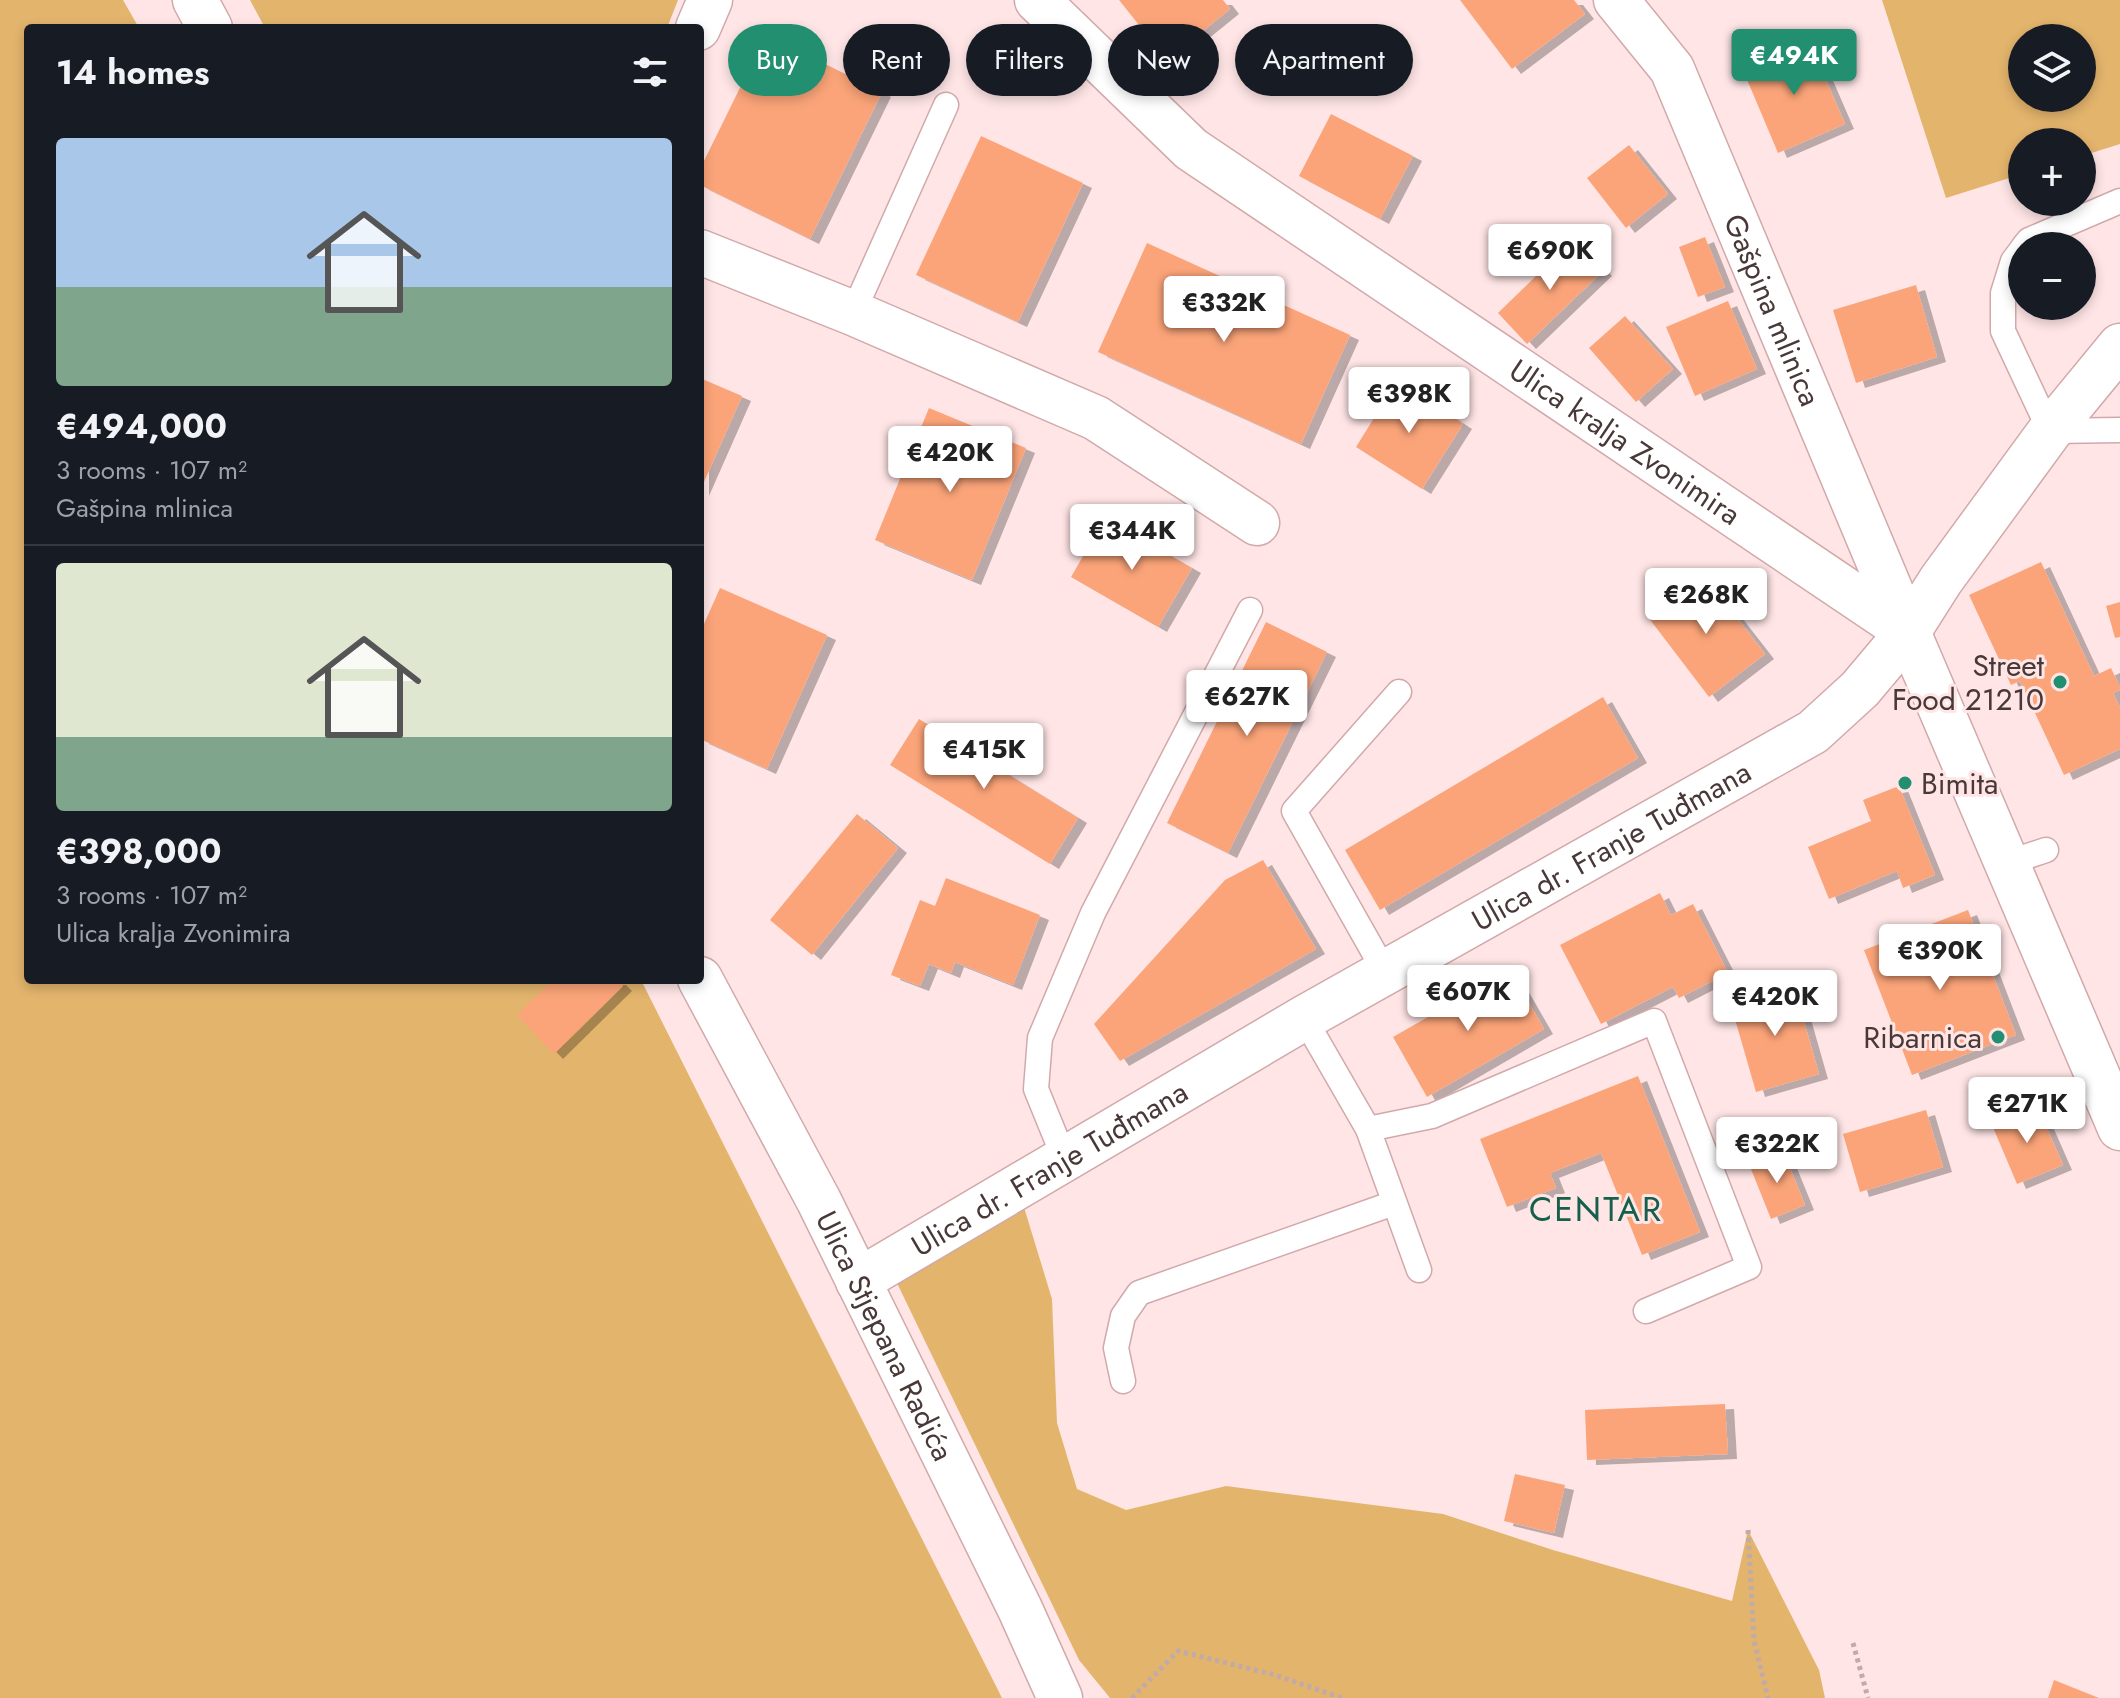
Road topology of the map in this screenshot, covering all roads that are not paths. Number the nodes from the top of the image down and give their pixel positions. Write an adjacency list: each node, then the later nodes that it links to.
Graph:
1 (195, 0): 5 (street)
2 (710, 0): 6 (street)
3 (1037, 0): 18 (street, Ulica kralja Zvonimira)
4 (1616, 0): 18 (street, Gašpina mlinica)
5 (208, 24)
6 (700, 24)
7 (946, 105): 12 (lane)
8 (2120, 201): 9 (lane)
9 (2048, 232)
10 (704, 254): 12 (street)
11 (2008, 277): 15 (lane)
12 (853, 313): 16 (street)
13 (2120, 346): 15 (street, Ulica dr. Franje Tuđmana)
14 (2120, 430): 15 (lane)
15 (2050, 431): 18 (street, Ulica dr. Franje Tuđmana)
16 (1257, 523)
17 (1250, 610): 25 (lane)
18 (1908, 632): 20 (street, Ulica dr. Franje Tuđmana); 23 (street)
19 (1399, 692): 20 (lane)
20 (1385, 972): 22 (street, Ulica dr. Franje Tuđmana)
21 (703, 984): 28 (street, Ulica Stjepana Radića)
22 (1304, 1018): 24 (lane); 25 (street, Ulica dr. Franje Tuđmana)
23 (2120, 1128)
24 (1368, 1129): 26 (lane); 29 (lane)
25 (1065, 1160): 28 (street, Ulica dr. Franje Tuđmana)
26 (1394, 1203): 27 (lane); 30 (lane)
27 (1419, 1270)
28 (858, 1281): 31 (street, Ulica Stjepana Radića)
29 (1646, 1311)
30 (1123, 1381)
31 (1060, 1698)

